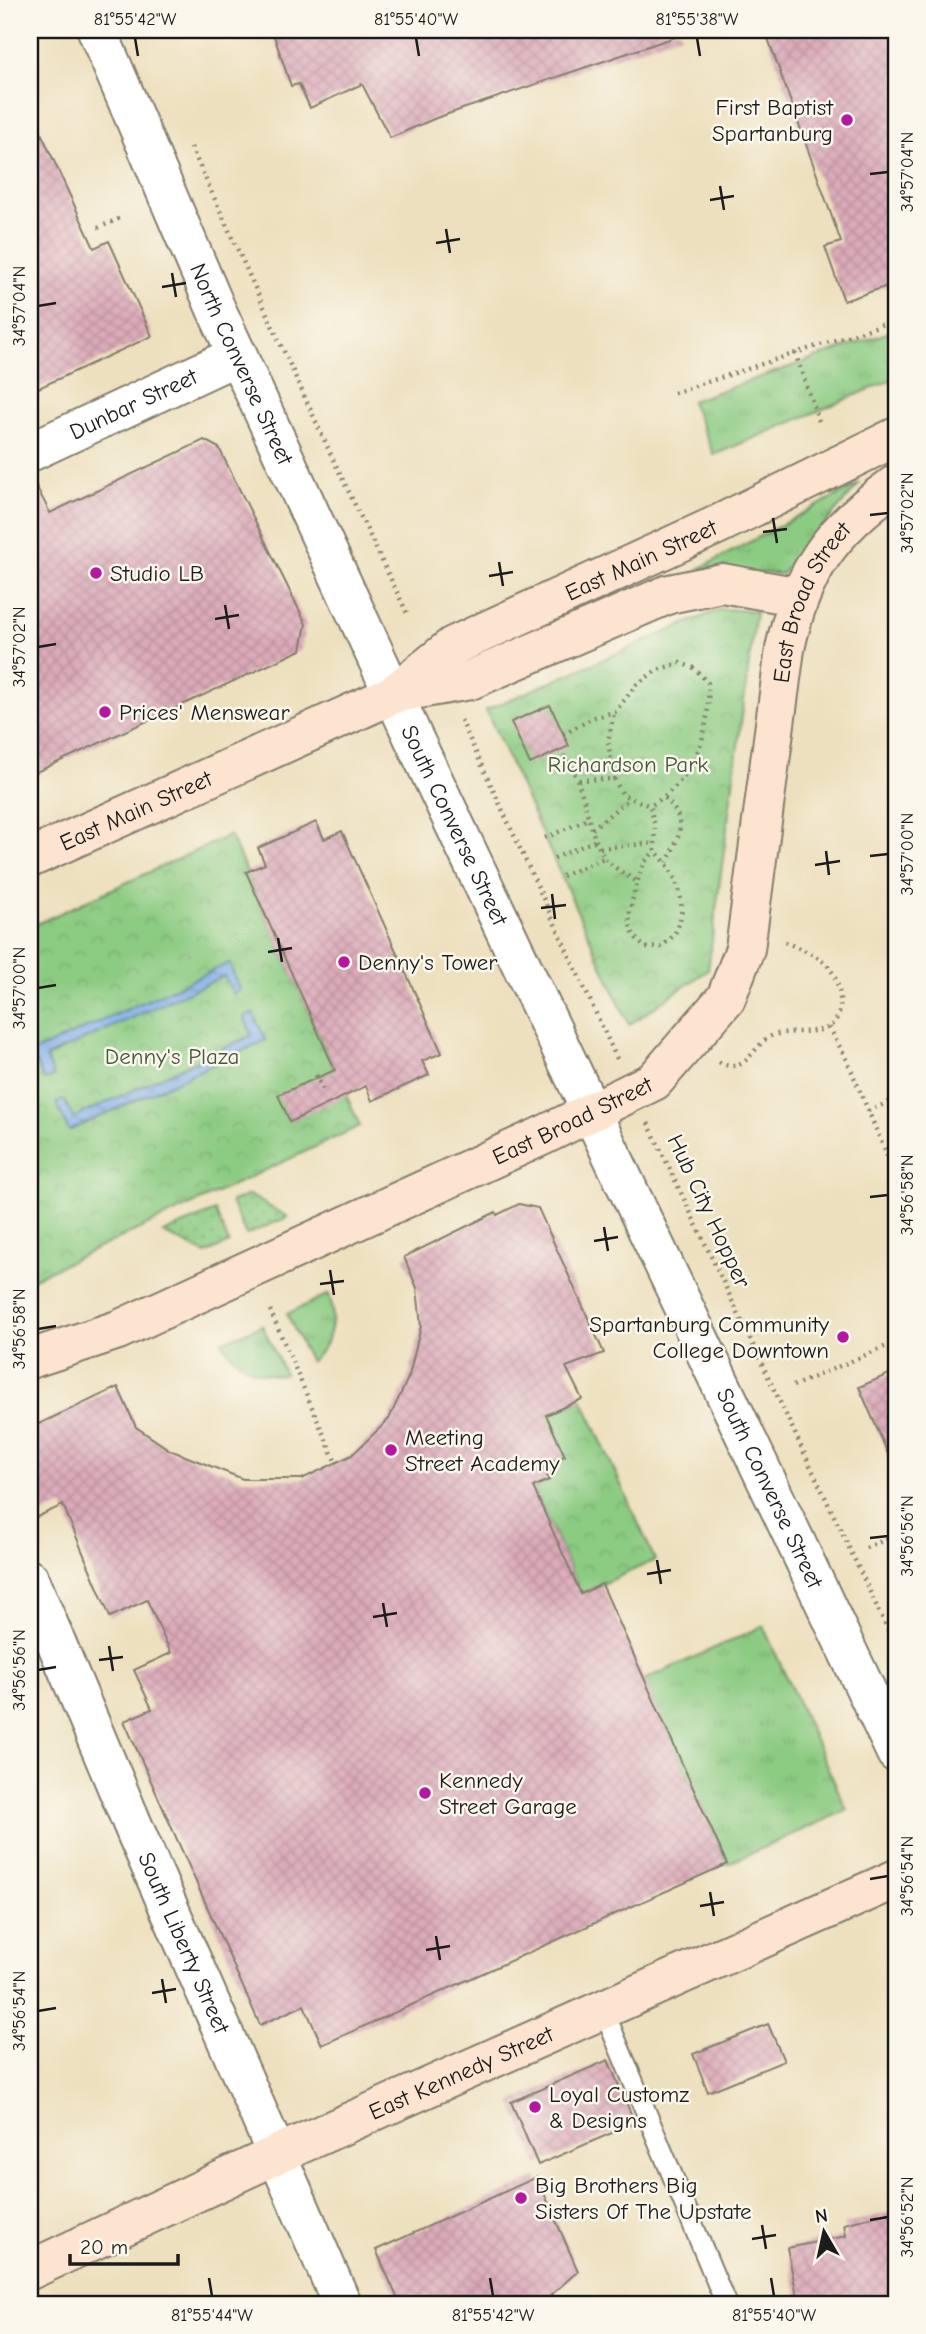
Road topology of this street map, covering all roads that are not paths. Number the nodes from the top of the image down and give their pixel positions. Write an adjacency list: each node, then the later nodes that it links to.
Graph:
1 (97, 30): 2 (street, North Converse Street)
2 (238, 355): 4 (street, Dunbar Street); 7 (street, North Converse Street)
3 (896, 438): 7 (street, East Main Street)
4 (30, 452)
5 (896, 484): 6 (street, East Broad Street)
6 (800, 597): 7 (street, East Main Street); 9 (street, East Broad Street)
7 (394, 694): 8 (street, East Main Street); 9 (street, South Converse Street)
8 (30, 858)
9 (592, 1111): 10 (street, East Broad Street); 12 (street, South Converse Street)
10 (30, 1359)
11 (30, 1580): 15 (street, South Liberty Street)
12 (896, 1753)
13 (896, 1879): 14 (street, East Kennedy Street)
14 (603, 2009): 15 (street, East Kennedy Street); 18 (lane)
15 (278, 2154): 16 (street, East Kennedy Street); 17 (street, South Liberty Street)
16 (30, 2270)
17 (342, 2304)
18 (726, 2304)

